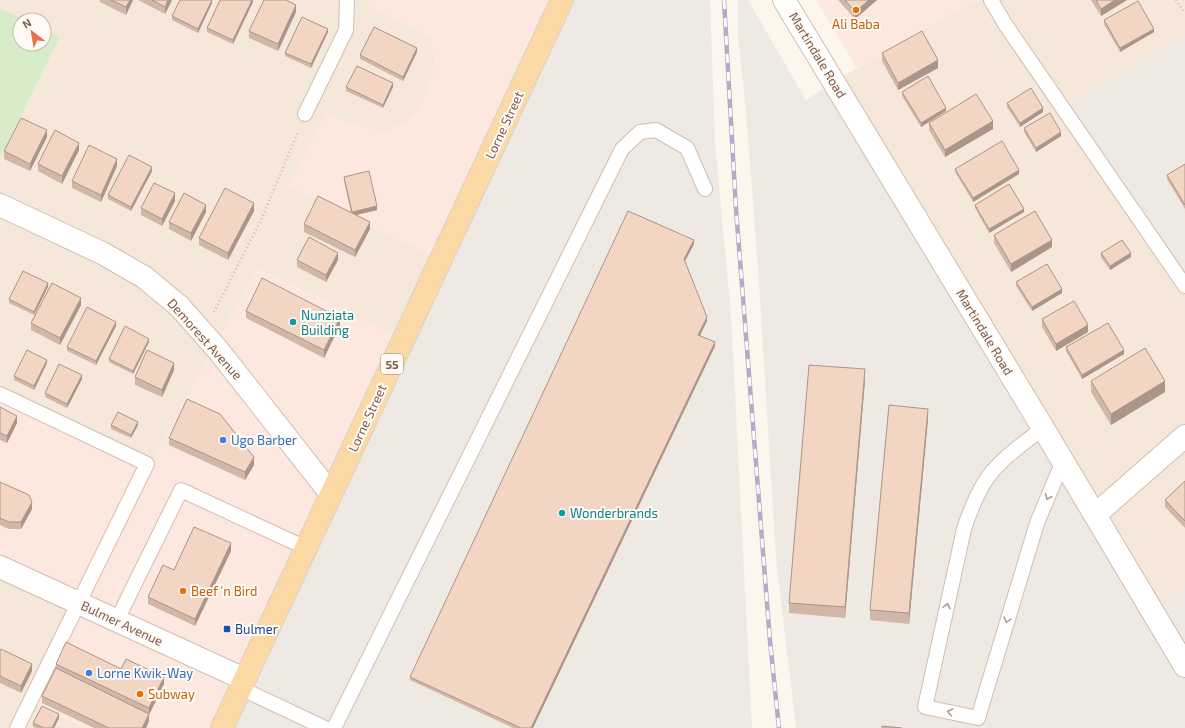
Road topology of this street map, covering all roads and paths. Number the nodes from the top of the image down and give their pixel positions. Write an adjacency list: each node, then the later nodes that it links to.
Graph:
1 (347, 0): 7 (lane)
2 (562, 0): 16 (main road, Lorne Street / 55)
3 (784, 0): 13 (street, Martindale Road)
4 (991, 0): 10 (lane)
5 (1176, 0): 6 (path)
6 (1185, 13)
7 (305, 114): 11 (path)
8 (705, 188): 28 (lane)
9 (0, 205): 11 (street, Demorest Avenue)
10 (1185, 286)
11 (203, 333): 16 (street, Demorest Avenue)
12 (0, 394): 20 (lane)
13 (1043, 428): 15 (street, Martindale Road); 24 (lane, one-way to 13)
14 (1185, 436): 17 (street)
15 (1063, 461): 17 (street, Martindale Road); 24 (lane, one-way to 24)
16 (331, 494): 18 (main road, Lorne Street / 55)
17 (1095, 514): 22 (street, Martindale Road)
18 (306, 548): 21 (lane); 23 (main road, Lorne Street / 55)
19 (0, 567): 20 (street, Bulmer Avenue)
20 (78, 602): 21 (street, Bulmer Avenue); 25 (lane)
21 (117, 620): 23 (street, Bulmer Avenue)
22 (1185, 666)
23 (242, 683): 26 (main road, Lorne Street / 55); 27 (lane)
24 (976, 723)
25 (17, 728)
26 (222, 728)
27 (324, 728)
28 (334, 728)

